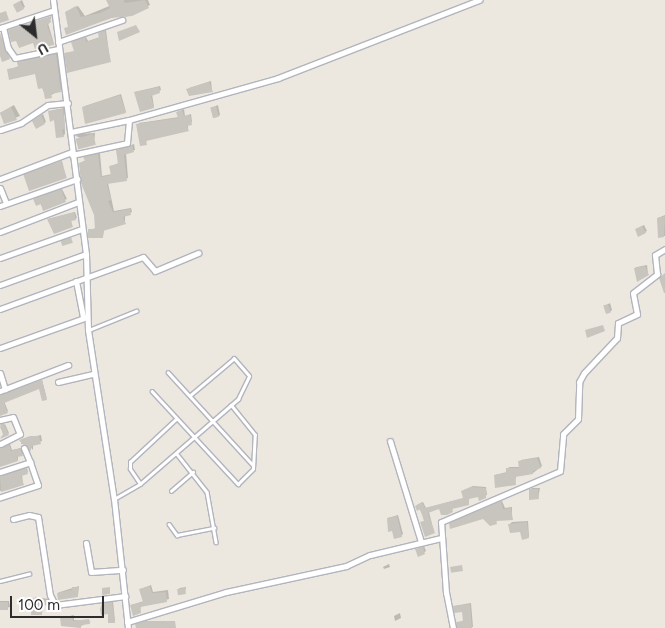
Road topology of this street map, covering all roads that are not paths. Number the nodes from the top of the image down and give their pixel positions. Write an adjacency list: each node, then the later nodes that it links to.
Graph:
1 (54, 0): 3 (street)
2 (479, 0): 9 (street)
3 (54, 10): 5 (street); 6 (street)
4 (122, 20): 6 (street)
5 (2, 28): 7 (street)
6 (58, 42): 7 (street)
7 (58, 49): 8 (street)
8 (68, 103): 10 (street); 11 (street)
9 (129, 120): 11 (street); 12 (street)
10 (0, 130)
11 (71, 132): 12 (street)
12 (72, 154): 13 (street); 14 (street)
13 (0, 179)
14 (77, 179): 16 (street); 17 (street)
15 (0, 188): 17 (street)
16 (78, 202): 19 (street); 20 (street)
17 (6, 203): 18 (street)
18 (0, 206)
19 (82, 229): 23 (street); 24 (street)
20 (0, 232)
21 (665, 249): 61 (street)
22 (198, 253): 25 (street)
23 (86, 254): 25 (street); 27 (street)
24 (0, 258)
25 (88, 278): 26 (street); 30 (street)
26 (76, 281): 28 (street); 30 (street)
27 (0, 285)
28 (0, 309)
29 (136, 311): 31 (lane)
30 (85, 316): 31 (street); 32 (street)
31 (88, 330): 36 (street)
32 (0, 348)
33 (68, 365): 38 (street)
34 (168, 372): 40 (lane)
35 (0, 373): 38 (street)
36 (94, 374): 37 (street); 57 (street)
37 (58, 382)
38 (3, 390)
39 (152, 391): 42 (lane)
40 (190, 396): 41 (lane); 44 (lane)
41 (231, 405): 44 (lane); 51 (lane)
42 (176, 418): 45 (lane); 54 (lane)
43 (0, 420): 47 (street)
44 (213, 421): 45 (lane); 51 (lane)
45 (194, 438): 49 (lane); 51 (lane)
46 (390, 441): 63 (street)
47 (0, 444)
48 (24, 448): 50 (street)
49 (177, 454): 53 (lane); 54 (lane)
50 (30, 462): 52 (street); 56 (street)
51 (253, 466)
52 (0, 472)
53 (193, 472): 55 (lane); 60 (lane)
54 (140, 484): 57 (lane)
55 (171, 491)
56 (0, 497)
57 (114, 499): 65 (street)
58 (13, 519): 68 (street)
59 (169, 524): 60 (lane)
60 (214, 528): 62 (lane)
61 (441, 538): 63 (street); 71 (street)
62 (216, 542)
63 (420, 542): 69 (street)
64 (86, 543): 65 (street)
65 (123, 570): 68 (street)
66 (29, 574): 67 (lane)
67 (0, 581)
68 (125, 596): 69 (street)
69 (128, 622): 70 (street)
70 (128, 628)
71 (453, 628)

